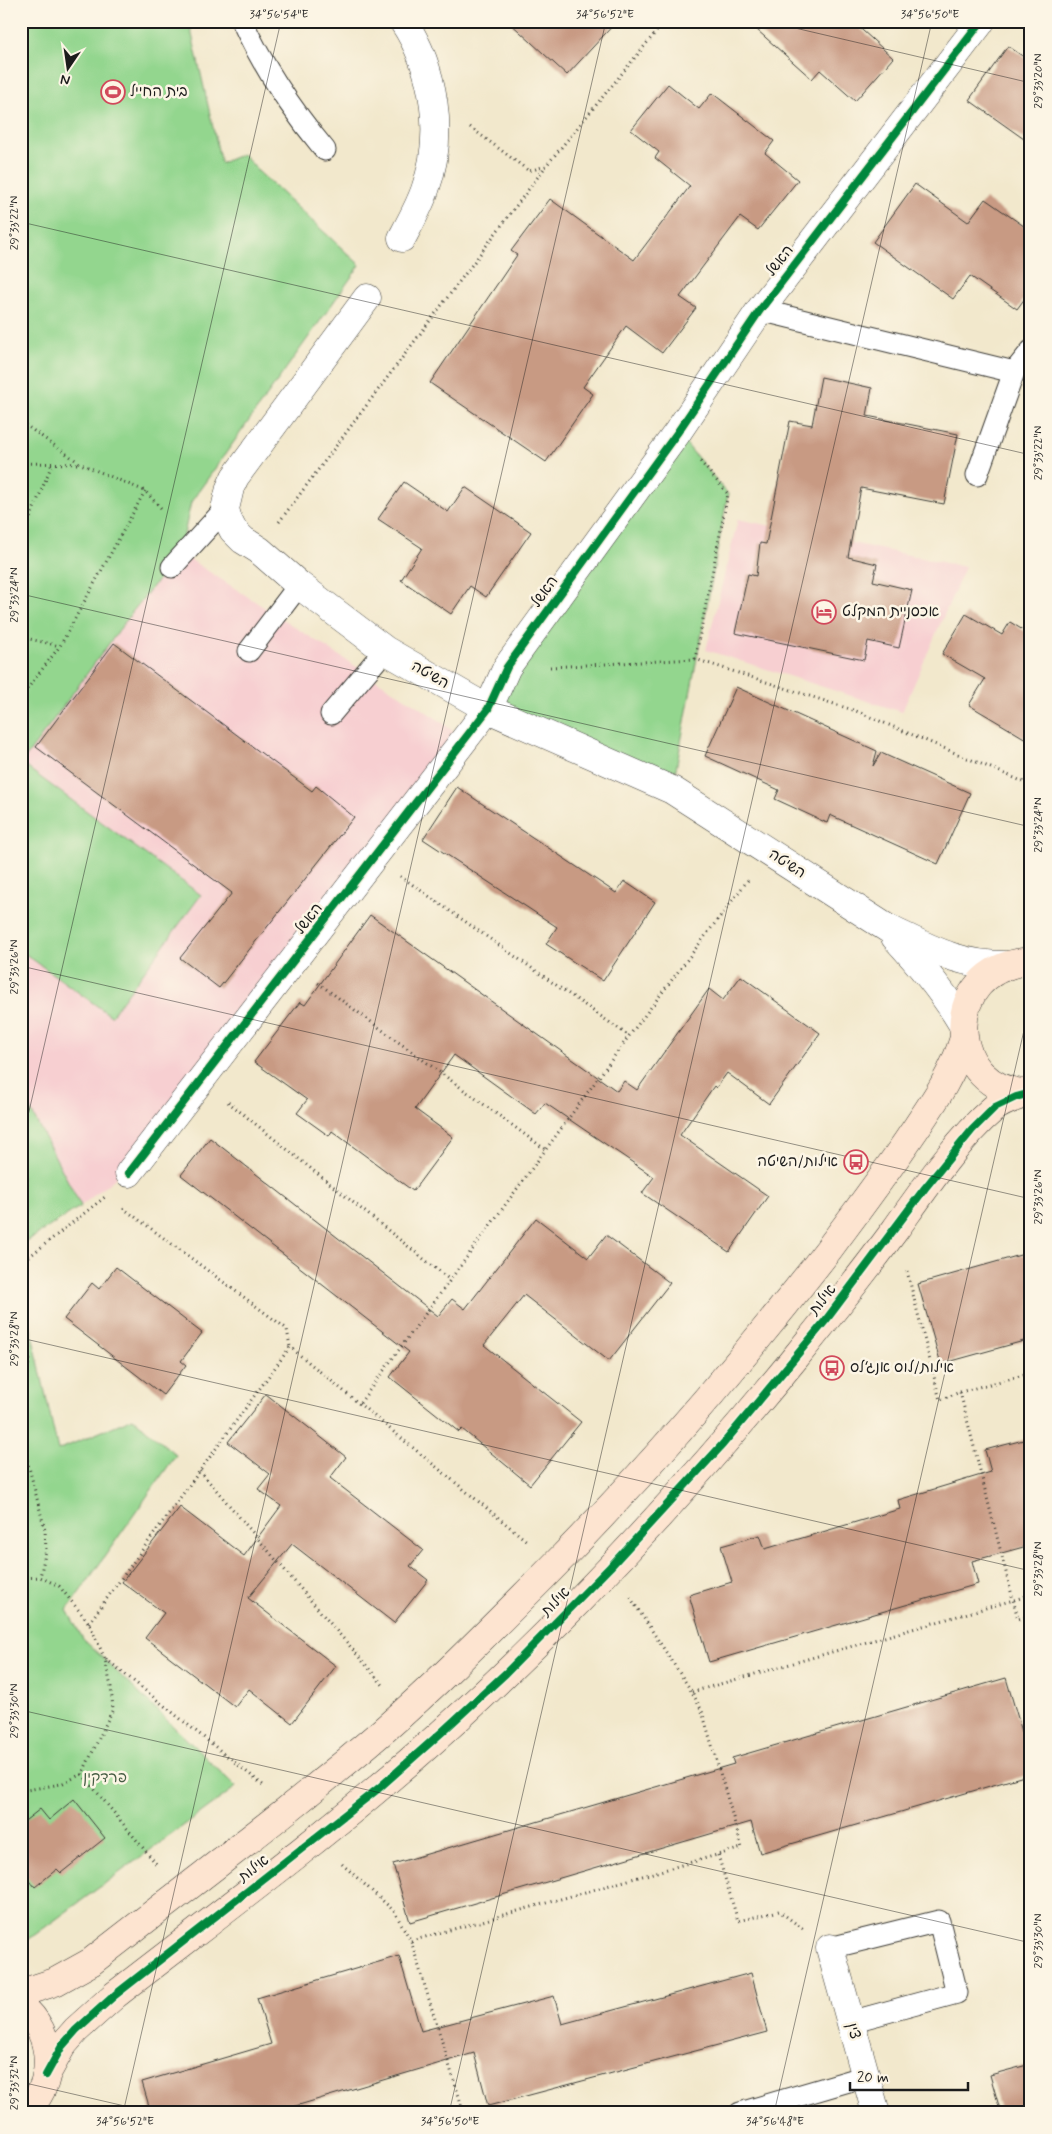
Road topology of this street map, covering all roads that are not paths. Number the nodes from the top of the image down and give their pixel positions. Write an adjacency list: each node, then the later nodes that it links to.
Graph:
1 (242, 21): 4 (lane)
2 (403, 21): 5 (street)
3 (980, 23): 7 (street, האשל)
4 (325, 150)
5 (402, 238)
6 (367, 298): 11 (street)
7 (760, 310): 9 (lane); 16 (street, האשל)
8 (1031, 351): 9 (lane)
9 (1014, 372): 10 (lane)
10 (977, 475)
11 (225, 509): 12 (lane); 13 (street, השיטה)
12 (172, 567)
13 (299, 585): 14 (street, השיטה); 15 (lane)
14 (386, 650): 16 (street, השיטה); 17 (lane)
15 (249, 651)
16 (488, 709): 18 (street, השיטה); 22 (street, האשל)
17 (331, 714)
18 (887, 928): 19 (street, השיטה); 20 (street, השיטה)
19 (1021, 959): 20 (street, אילות)
20 (963, 1032): 21 (street); 24 (street, אילות)
21 (1029, 1093): 28 (street, אילות)
22 (129, 1173)
23 (830, 1948): 26 (street, צין); 26 (lane)
24 (21, 1993)
25 (21, 2006): 28 (street)
26 (850, 2022): 27 (street, צין)
27 (866, 2076): 30 (lane); 31 (street, צין)
28 (43, 2092): 29 (street, אילות)
29 (22, 2113)
30 (740, 2113)
31 (876, 2113)

